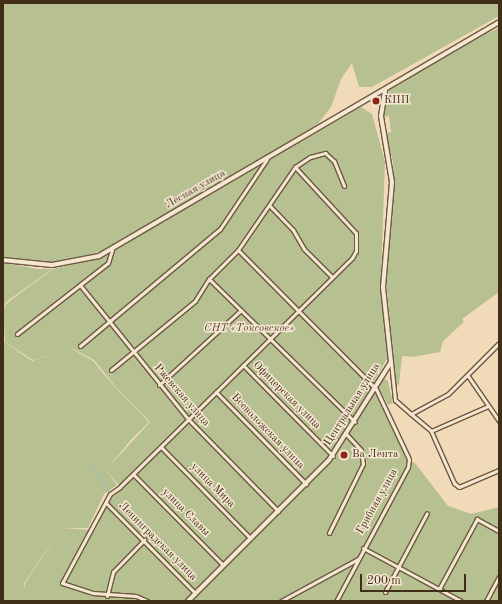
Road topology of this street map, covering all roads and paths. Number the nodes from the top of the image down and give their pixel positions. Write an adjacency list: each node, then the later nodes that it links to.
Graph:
1 (499, 22): 2 (street, Лесная улица)
2 (385, 90): 3 (street, Лесная улица); 21 (street, Центральная улица)
3 (267, 159): 7 (street, Лесная улица); 15 (street)
4 (295, 167): 5 (street); 6 (street); 10 (street)
5 (344, 186)
6 (269, 205): 8 (street); 10 (street)
7 (112, 250): 9 (street, Лесная улица); 12 (street)
8 (238, 250): 11 (street); 14 (street)
9 (3, 260)
10 (332, 277): 14 (street)
11 (209, 279): 13 (street); 20 (street)
12 (80, 285): 15 (street, Ржевская улица); 16 (street)
13 (240, 310): 17 (street); 25 (street)
14 (298, 311): 17 (street); 26 (street)
15 (109, 322): 19 (street); 20 (street, Ржевская улица)
16 (17, 334)
17 (270, 339): 22 (street); 32 (street)
18 (499, 343): 24 (street)
19 (80, 346)
20 (133, 352): 23 (street); 25 (street, Ржевская улица)
21 (391, 362): 26 (street, Центральная улица); 29 (street)
22 (243, 365): 27 (street); 36 (street, Офицерская улица)
23 (112, 370)
24 (468, 376): 28 (street); 29 (street)
25 (159, 385): 30 (street, Ржевская улица)
26 (376, 389): 32 (street, Центральная улица); 47 (street, Грибная улица)
27 (216, 392): 30 (street); 39 (street, Всеволожская улица)
28 (488, 406): 31 (street); 33 (street)
29 (411, 414): 33 (street)
30 (188, 419): 35 (street); 41 (street, Ржевская улица)
31 (499, 421)
32 (355, 422): 34 (street, Центральная улица)
33 (431, 431): 37 (street)
34 (347, 435): 36 (street, Центральная улица); 44 (street)
35 (161, 447): 38 (street); 45 (street, улица Мира)
36 (333, 456): 39 (street, Центральная улица)
37 (499, 470)
38 (133, 474): 40 (street); 49 (street, улица Славы)
39 (306, 484): 41 (street, Центральная улица)
40 (106, 503): 46 (street, Ленинградская улица); 55 (street)
41 (278, 511): 45 (street, Центральная улица)
42 (427, 513): 50 (street)
43 (499, 531): 52 (street)
44 (328, 533)
45 (250, 538): 49 (street, Центральная улица)
46 (144, 540): 54 (street, Ленинградская улица); 55 (street)
47 (363, 548): 48 (street, Грибная улица); 50 (street)
48 (358, 559): 59 (street); 60 (street, Грибная улица)
49 (223, 565): 54 (street, Центральная улица)
50 (397, 566): 52 (street); 53 (street)
51 (499, 577): 62 (street)
52 (439, 589): 61 (street)
53 (385, 592)
54 (195, 593): 58 (street, Центральная улица)
55 (107, 596): 56 (street)
56 (140, 599): 57 (street)
57 (147, 601)
58 (188, 601)
59 (281, 601)
60 (336, 601)
61 (461, 601)
62 (486, 601)

